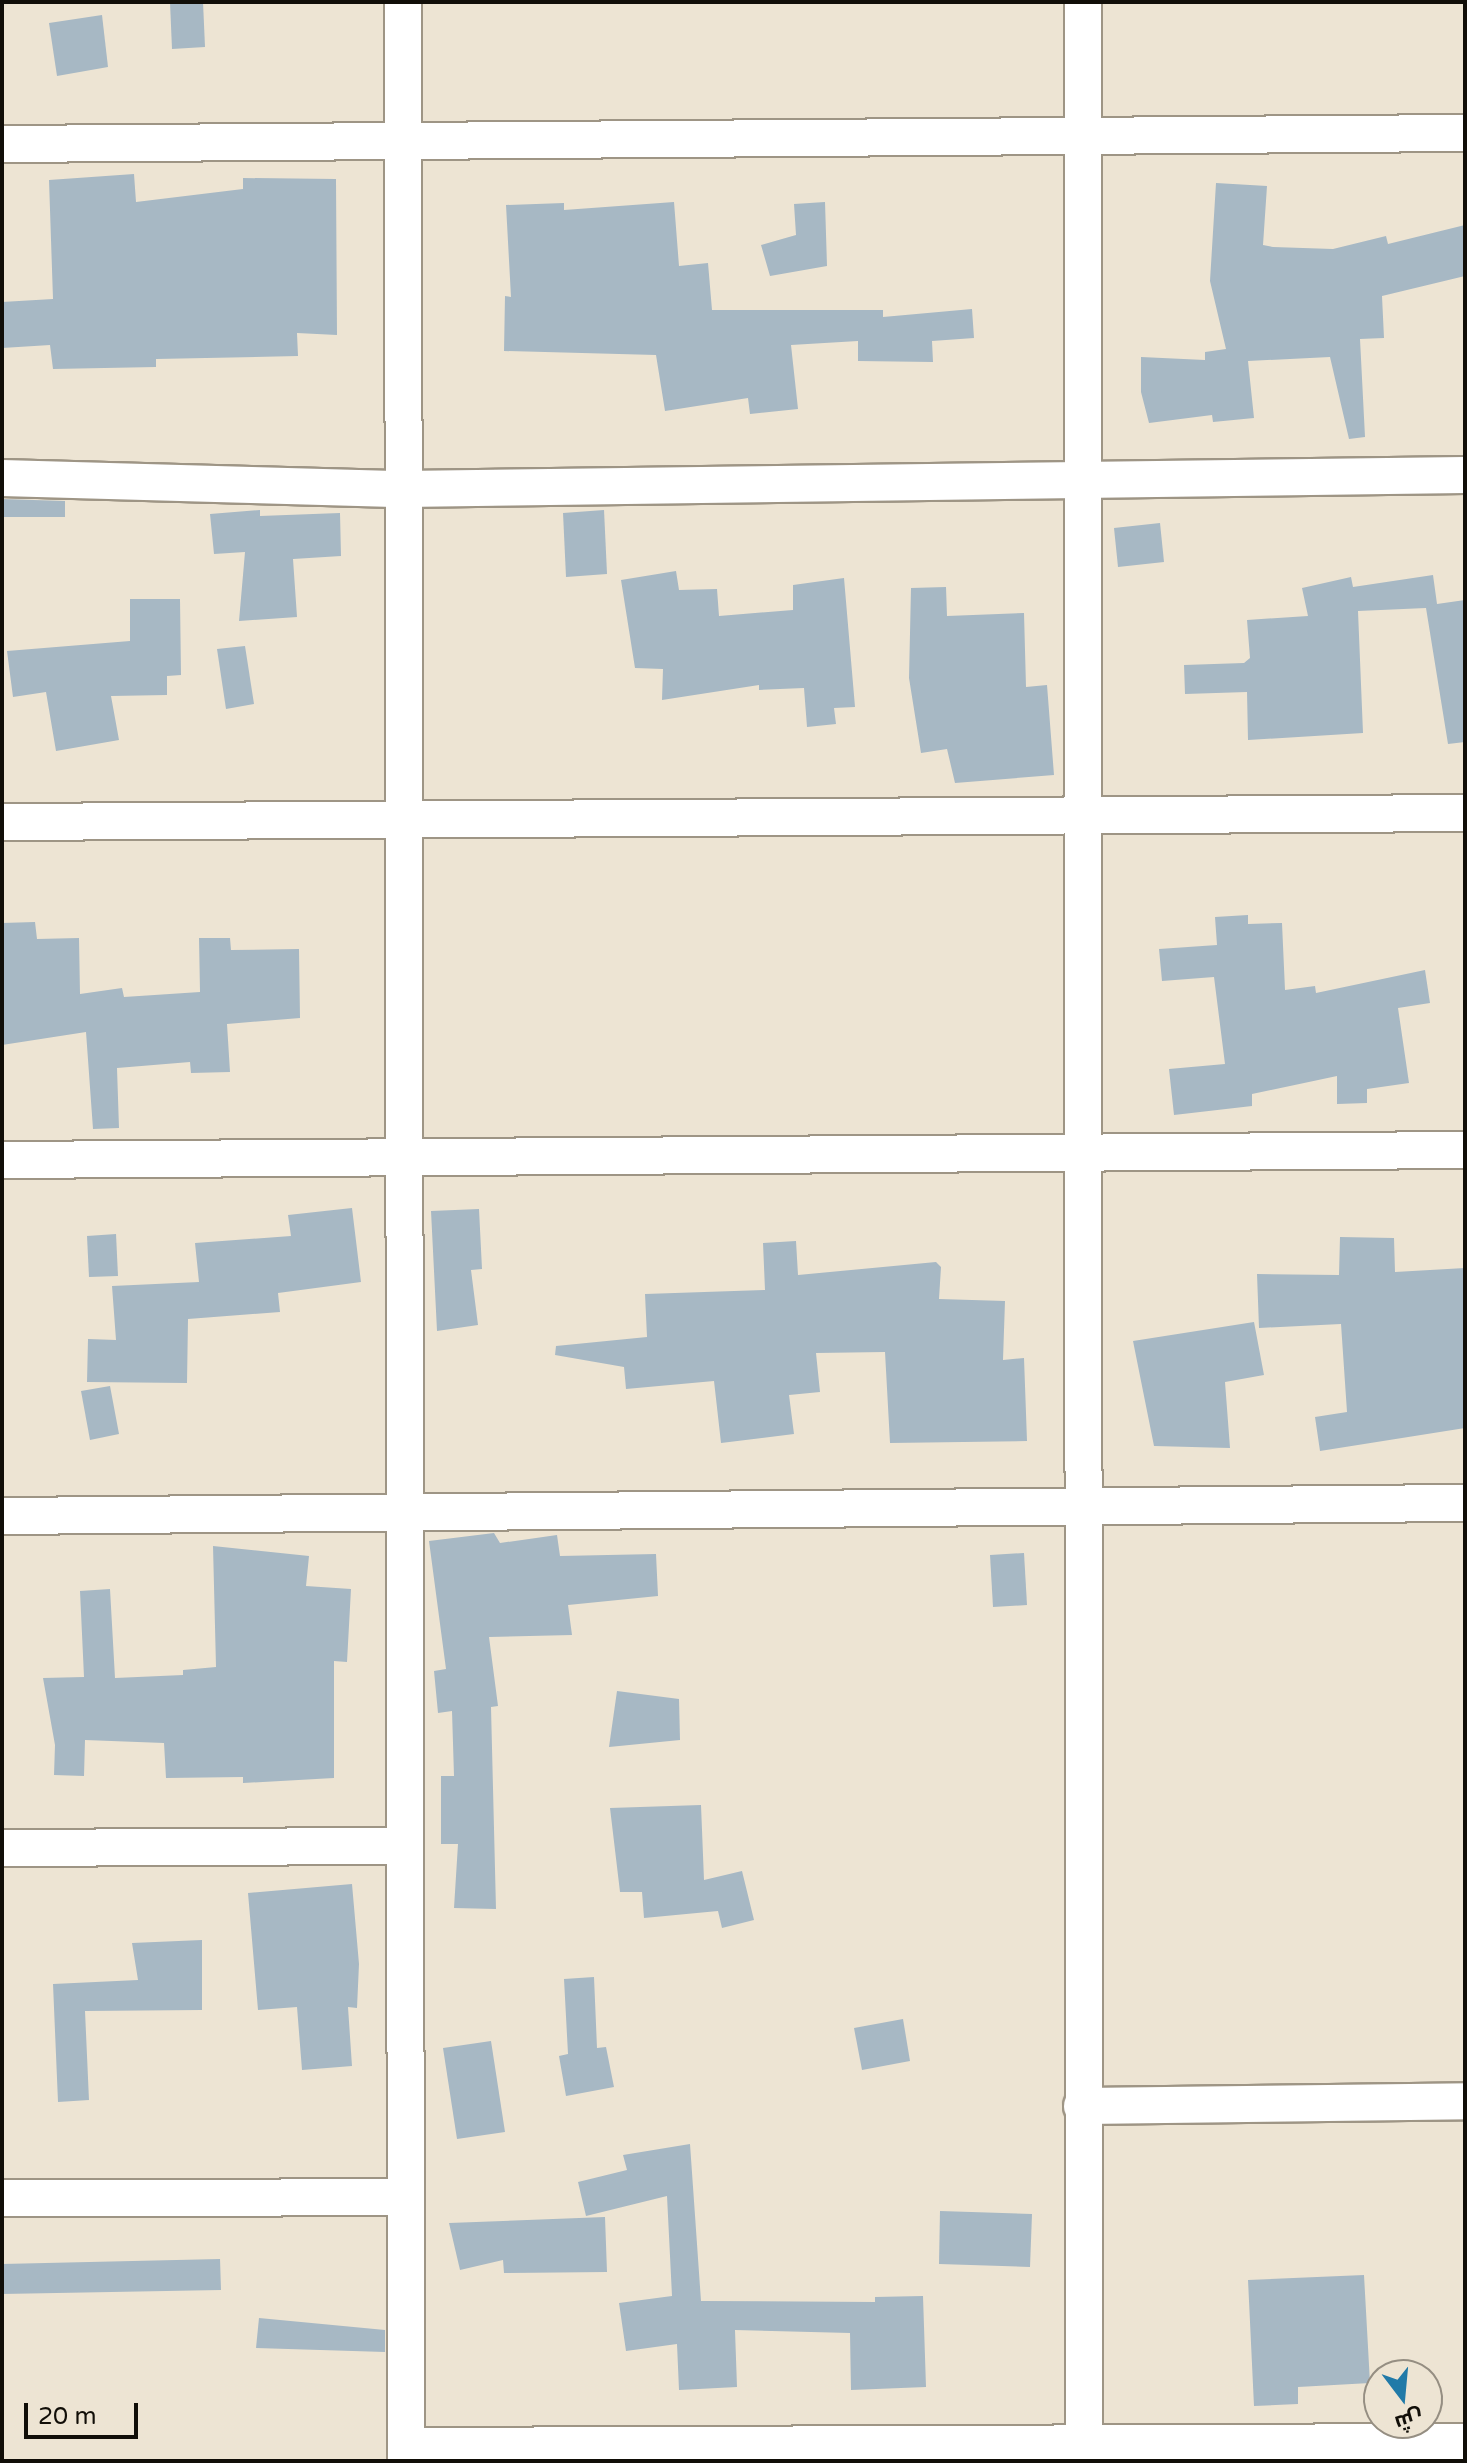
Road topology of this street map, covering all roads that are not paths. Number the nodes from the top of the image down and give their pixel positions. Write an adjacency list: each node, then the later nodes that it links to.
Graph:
1 (403, 2): 5 (street)
2 (1083, 2): 4 (street)
3 (1465, 133): 4 (street)
4 (1083, 135): 5 (street); 9 (street)
5 (403, 140): 6 (street); 10 (street)
6 (2, 144)
7 (1465, 475): 9 (street)
8 (2, 478): 10 (street)
9 (1083, 480): 10 (street); 12 (street)
10 (403, 489): 13 (street)
11 (1465, 813): 12 (street)
12 (1082, 815): 13 (street); 16 (street)
13 (402, 820): 14 (street); 17 (street)
14 (2, 822)
15 (1465, 1150): 16 (street)
16 (1081, 1153): 17 (street); 20 (street)
17 (402, 1157): 18 (street); 21 (street)
18 (2, 1160)
19 (1465, 1503): 20 (street)
20 (1080, 1506): 21 (street); 26 (street)
21 (402, 1512): 22 (street); 23 (street)
22 (2, 1516)
23 (403, 1846): 24 (street); 27 (street)
24 (2, 1848)
25 (1465, 2101): 26 (street)
26 (1082, 2106): 30 (street)
27 (405, 2197): 28 (street); 31 (street)
28 (2, 2198)
29 (1465, 2442): 30 (street)
30 (1084, 2452): 31 (street)
31 (406, 2454)

